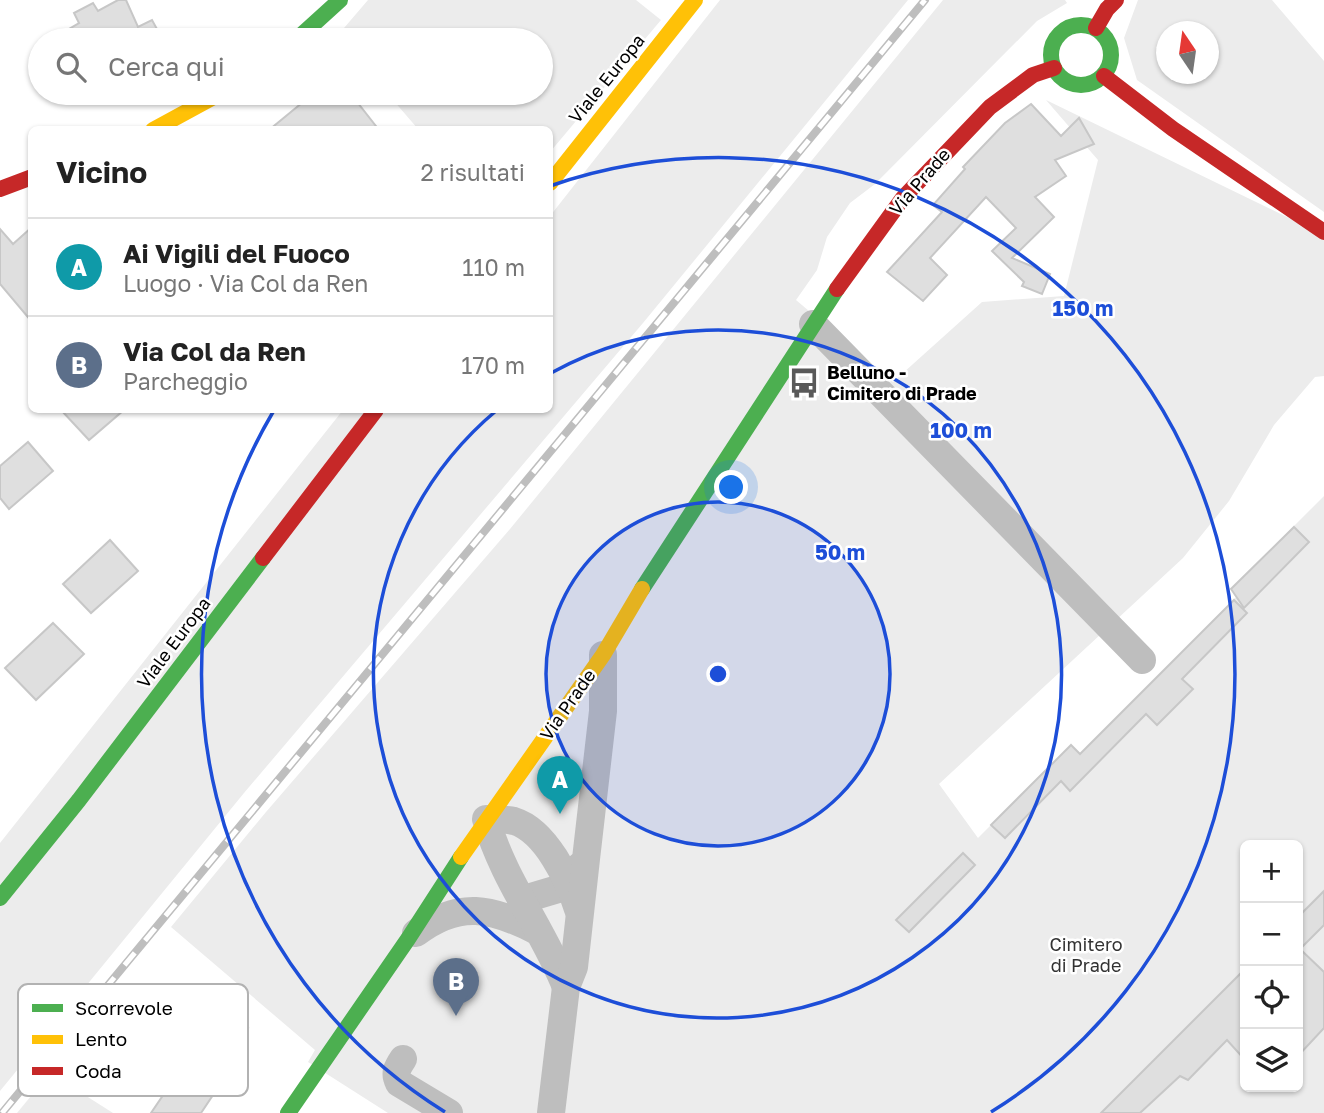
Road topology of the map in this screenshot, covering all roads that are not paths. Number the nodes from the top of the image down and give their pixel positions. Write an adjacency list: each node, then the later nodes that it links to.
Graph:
1 (340, 0): 4 (main road)
2 (695, 0): 11 (main road, Viale Europa)
3 (1116, 0): 5 (main road)
4 (309, 28)
5 (1096, 28): 6 (main road); 7 (main road)
6 (1054, 68): 7 (main road); 14 (main road, Via Prade)
7 (1104, 76): 13 (main road)
8 (198, 105): 9 (main road)
9 (160, 126)
10 (28, 178): 12 (main road)
11 (553, 179)
12 (0, 189)
13 (1324, 232)
14 (813, 324): 16 (main road, Via Prade); 17 (street)
15 (374, 413): 20 (main road, Viale Europa)
16 (603, 655): 18 (main road, Via Prade); 19 (street)
17 (1142, 660)
18 (486, 819): 19 (street); 21 (street); 23 (main road, Via Prade)
19 (577, 869): 21 (street); 24 (street)
20 (0, 898)
21 (521, 900): 22 (street)
22 (537, 931): 23 (street); 24 (street)
23 (408, 939): 26 (main road, Via Prade)
24 (566, 987): 28 (street)
25 (403, 1059): 27 (street)
26 (288, 1113)
27 (449, 1113)
28 (551, 1113)

